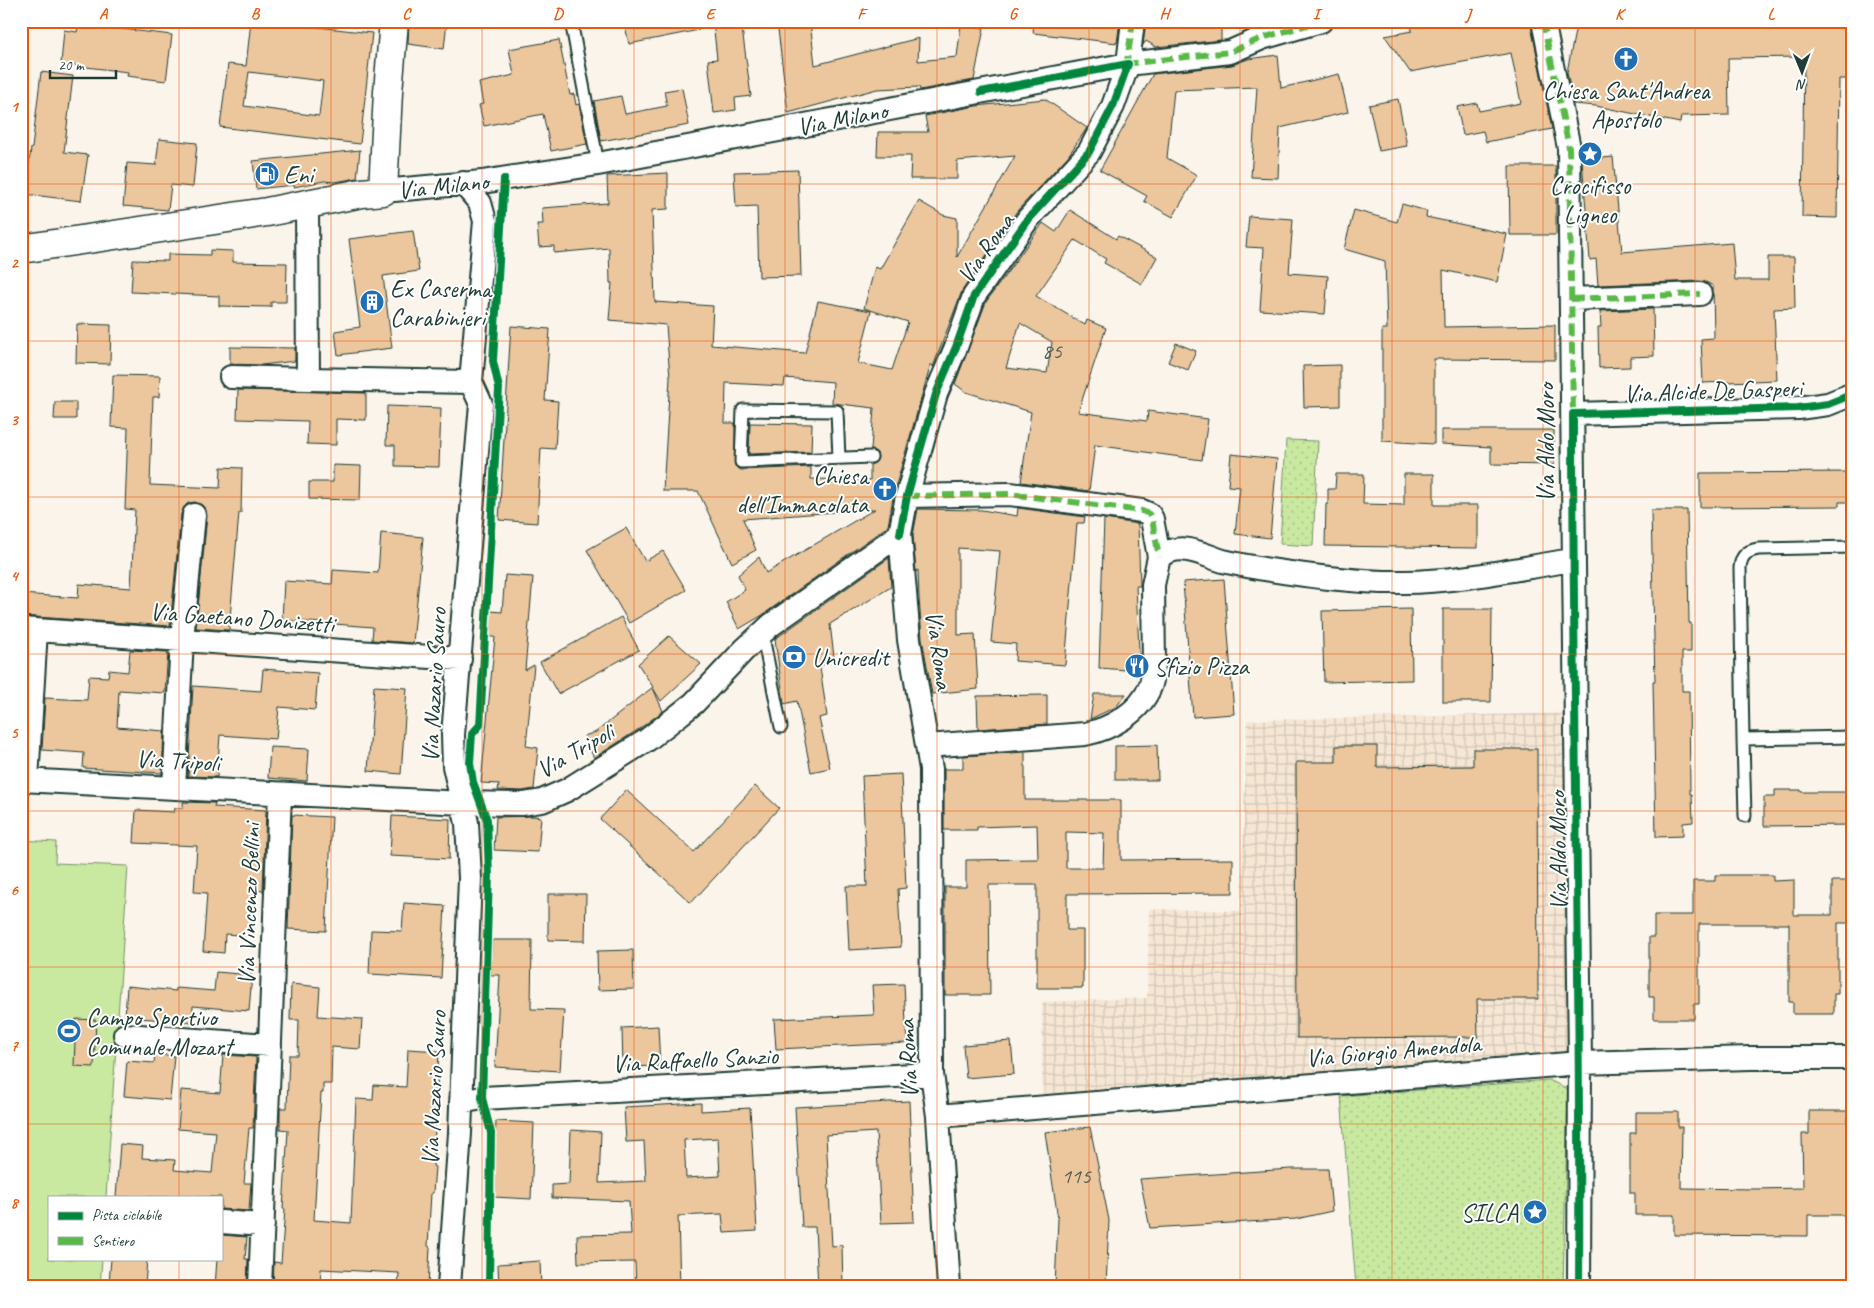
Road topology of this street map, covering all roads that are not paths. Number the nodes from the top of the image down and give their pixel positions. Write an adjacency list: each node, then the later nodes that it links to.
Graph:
1 (394, 21): 9 (street)
2 (571, 21): 7 (lane)
3 (1133, 21): 6 (street, Via Roma)
4 (1321, 21): 6 (street)
5 (1543, 21): 13 (street, Via Aldo Moro)
6 (1128, 64): 7 (street, Via Milano); 21 (street, Via Roma)
7 (598, 164): 8 (street, Via Milano)
8 (464, 183): 9 (street, Via Milano); 16 (street, Via Nazario Sauro)
9 (383, 191): 10 (street, Via Milano)
10 (307, 204): 11 (street, Via Milano); 15 (street)
11 (21, 250)
12 (1700, 294): 13 (street)
13 (1571, 299): 18 (street, Via Aldo Moro)
14 (231, 377): 15 (street)
15 (308, 379): 16 (street)
16 (471, 382): 30 (street, Via Nazario Sauro)
17 (1853, 394): 18 (street, Via Alcide De Gasperi)
18 (1573, 414): 26 (street, Via Aldo Moro)
19 (871, 457): 20 (lane)
20 (839, 458): 20 (lane)
21 (908, 496): 23 (street, Via Roma); 25 (street)
22 (194, 515): 29 (street)
23 (900, 534): 28 (street, Via Tripoli); 34 (street, Via Roma)
24 (1853, 547): 33 (lane)
25 (1159, 557): 26 (street); 34 (street)
26 (1573, 560): 43 (street, Via Aldo Moro)
27 (29, 630): 29 (street, Via Gaetano Donizetti); 35 (street)
28 (762, 632): 31 (lane); 38 (street, Via Tripoli)
29 (182, 640): 30 (street, Via Gaetano Donizetti); 36 (street)
30 (460, 659): 38 (street, Via Nazario Sauro)
31 (781, 727)
32 (1853, 737): 33 (lane)
33 (1743, 739): 39 (lane)
34 (927, 746): 44 (street, Via Roma)
35 (24, 780): 36 (street, Via Tripoli)
36 (174, 788): 37 (street, Via Tripoli)
37 (280, 794): 38 (street, Via Tripoli); 41 (street, Via Vincenzo Bellini)
38 (463, 803): 45 (street, Via Nazario Sauro)
39 (1744, 816)
40 (125, 1035): 41 (street)
41 (270, 1045): 48 (street, Via Vincenzo Bellini)
42 (1853, 1058): 43 (street, Via Giorgio Amendola)
43 (1580, 1063): 46 (street, Via Giorgio Amendola); 52 (street, Via Aldo Moro)
44 (932, 1074): 45 (street, Via Raffaello Sanzio); 46 (street, Via Roma)
45 (461, 1102): 50 (street, Via Nazario Sauro)
46 (938, 1116): 51 (street, Via Roma)
47 (222, 1222): 48 (street)
48 (262, 1226): 49 (street, Via Vincenzo Bellini)
49 (260, 1287)
50 (449, 1287)
51 (949, 1287)
52 (1579, 1287)

